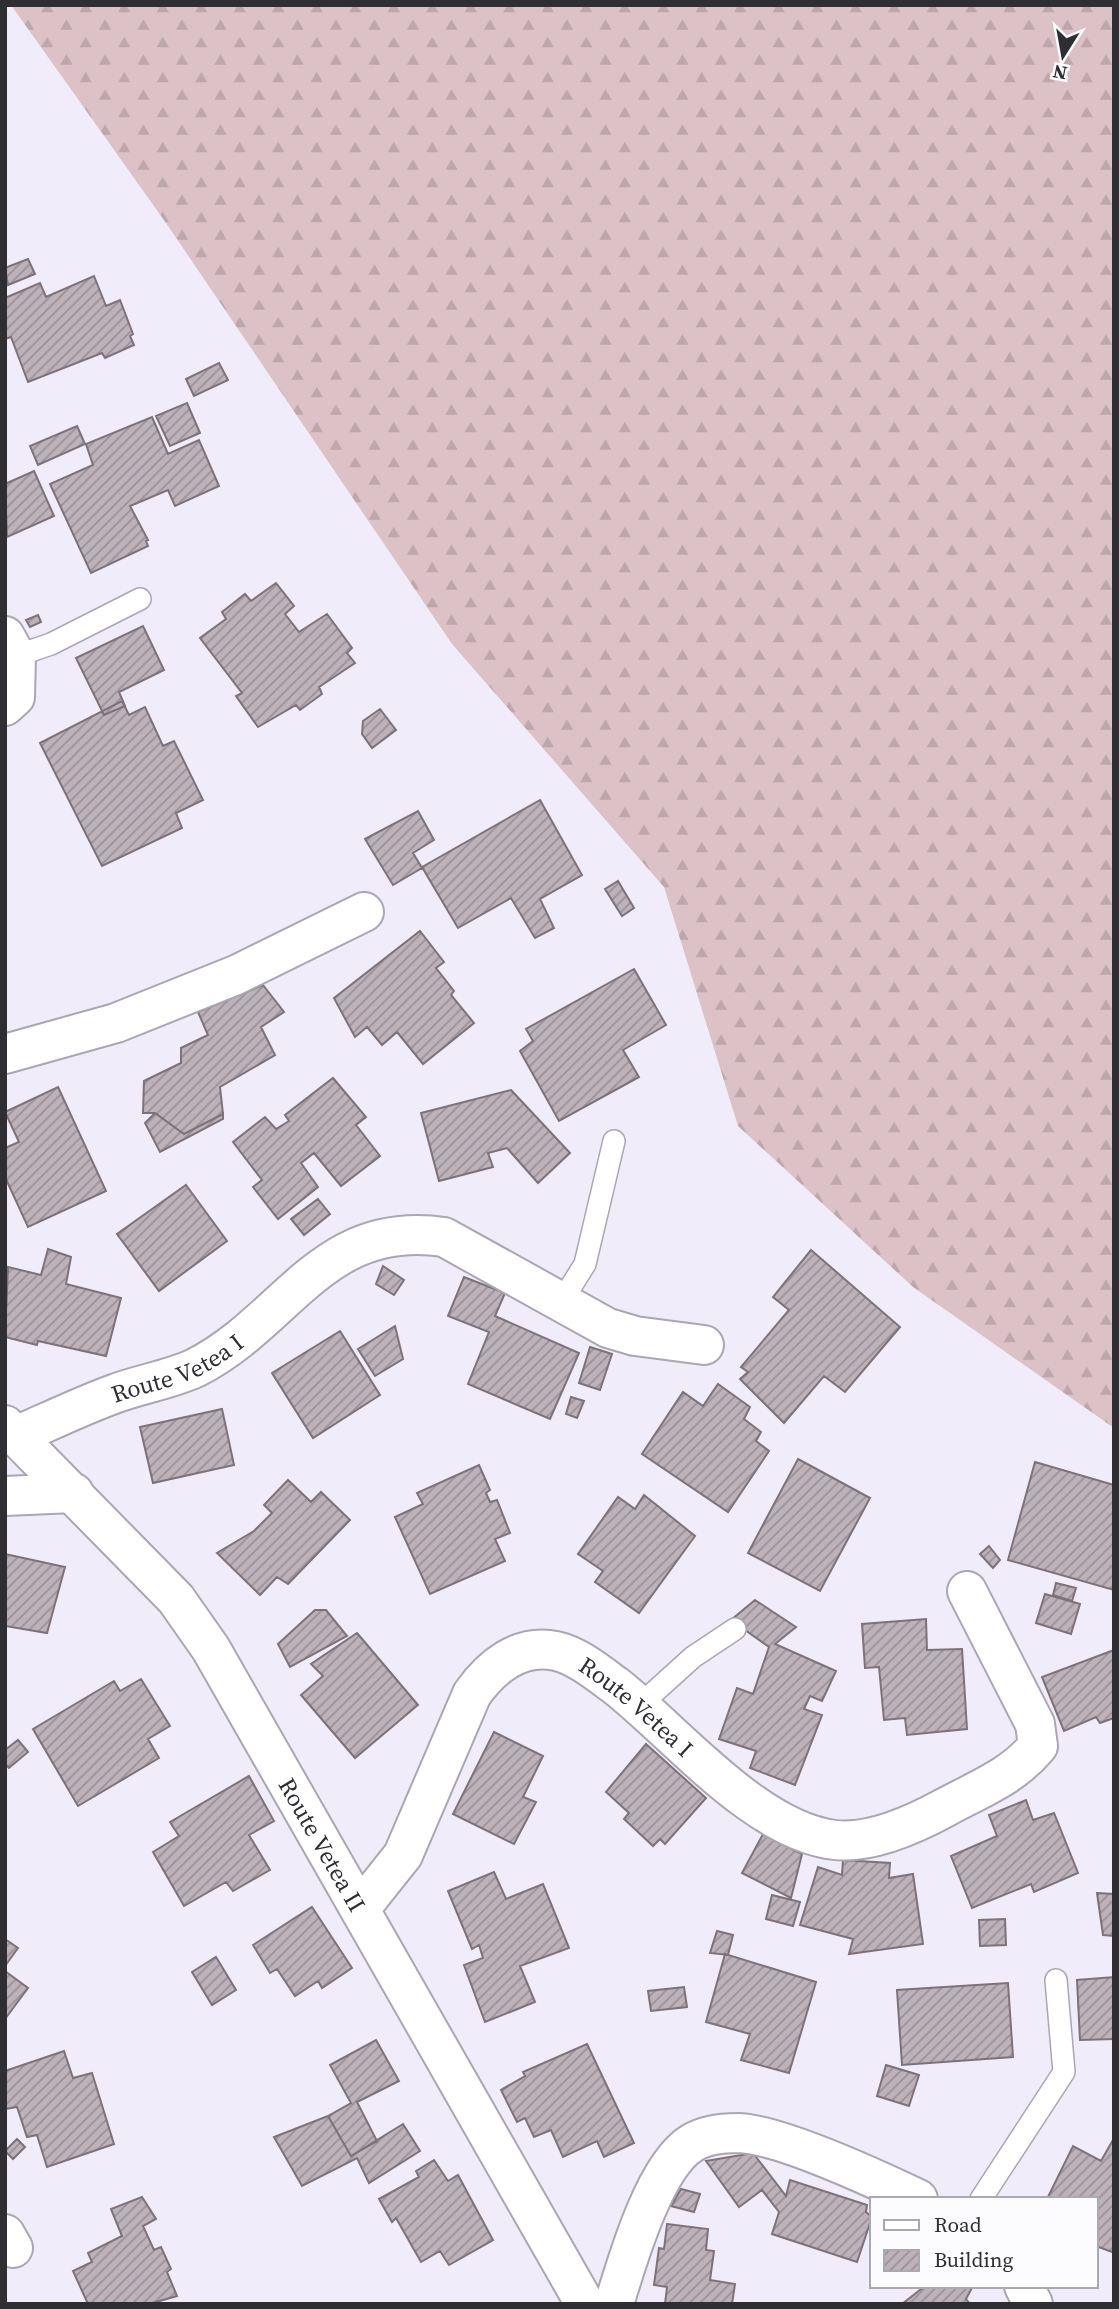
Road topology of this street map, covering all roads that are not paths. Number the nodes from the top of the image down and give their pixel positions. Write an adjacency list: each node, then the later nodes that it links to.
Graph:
1 (140, 599): 2 (lane)
2 (10, 646): 3 (street)
3 (10, 701)
4 (364, 912): 5 (street)
5 (5, 1054)
6 (614, 1141): 7 (lane)
7 (560, 1304): 8 (street, Route Vetea I); 9 (street, Route Vetea I)
8 (704, 1345)
9 (11, 1430): 10 (street, Route Vetea II)
10 (74, 1493): 11 (street); 15 (street, Route Vetea II)
11 (5, 1496)
12 (967, 1591): 14 (street, Route Vetea I)
13 (735, 1629): 14 (lane)
14 (639, 1705): 15 (street, Route Vetea I)
15 (359, 1909): 20 (street, Route Vetea II)
16 (1056, 1980): 18 (lane)
17 (913, 2197): 21 (street)
18 (982, 2197)
19 (1025, 2288): 22 (street)
20 (585, 2304)
21 (614, 2304)
22 (1033, 2304)

